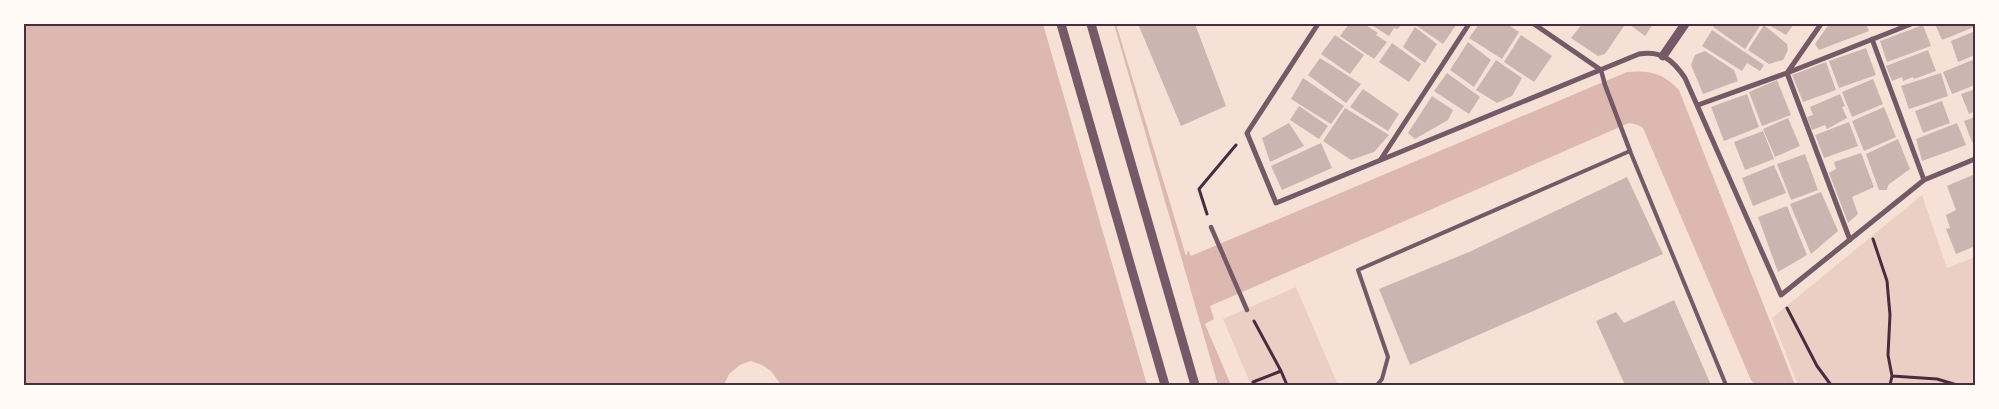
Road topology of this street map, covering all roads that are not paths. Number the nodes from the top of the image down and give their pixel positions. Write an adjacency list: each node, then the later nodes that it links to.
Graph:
1 (1061, 24): 21 (street)
2 (1091, 24): 22 (street)
3 (1318, 24): 15 (street)
4 (1469, 24): 15 (street)
5 (1534, 24): 11 (street)
6 (1685, 24): 10 (street)
7 (1821, 24): 12 (street)
8 (1911, 24): 9 (street)
9 (1872, 39): 12 (street); 17 (street)
10 (1663, 56): 11 (street); 13 (street)
11 (1601, 70): 14 (street); 15 (street)
12 (1787, 73): 13 (street); 19 (street)
13 (1698, 104): 19 (street)
14 (1630, 151): 23 (lane); 24 (lane)
15 (1381, 159)
16 (1975, 159): 17 (street)
17 (1924, 180): 19 (street)
18 (1212, 227): 20 (street)
19 (1850, 240)
20 (1247, 310)
21 (1165, 385)
22 (1195, 385)
23 (1377, 385)
24 (1726, 385)

